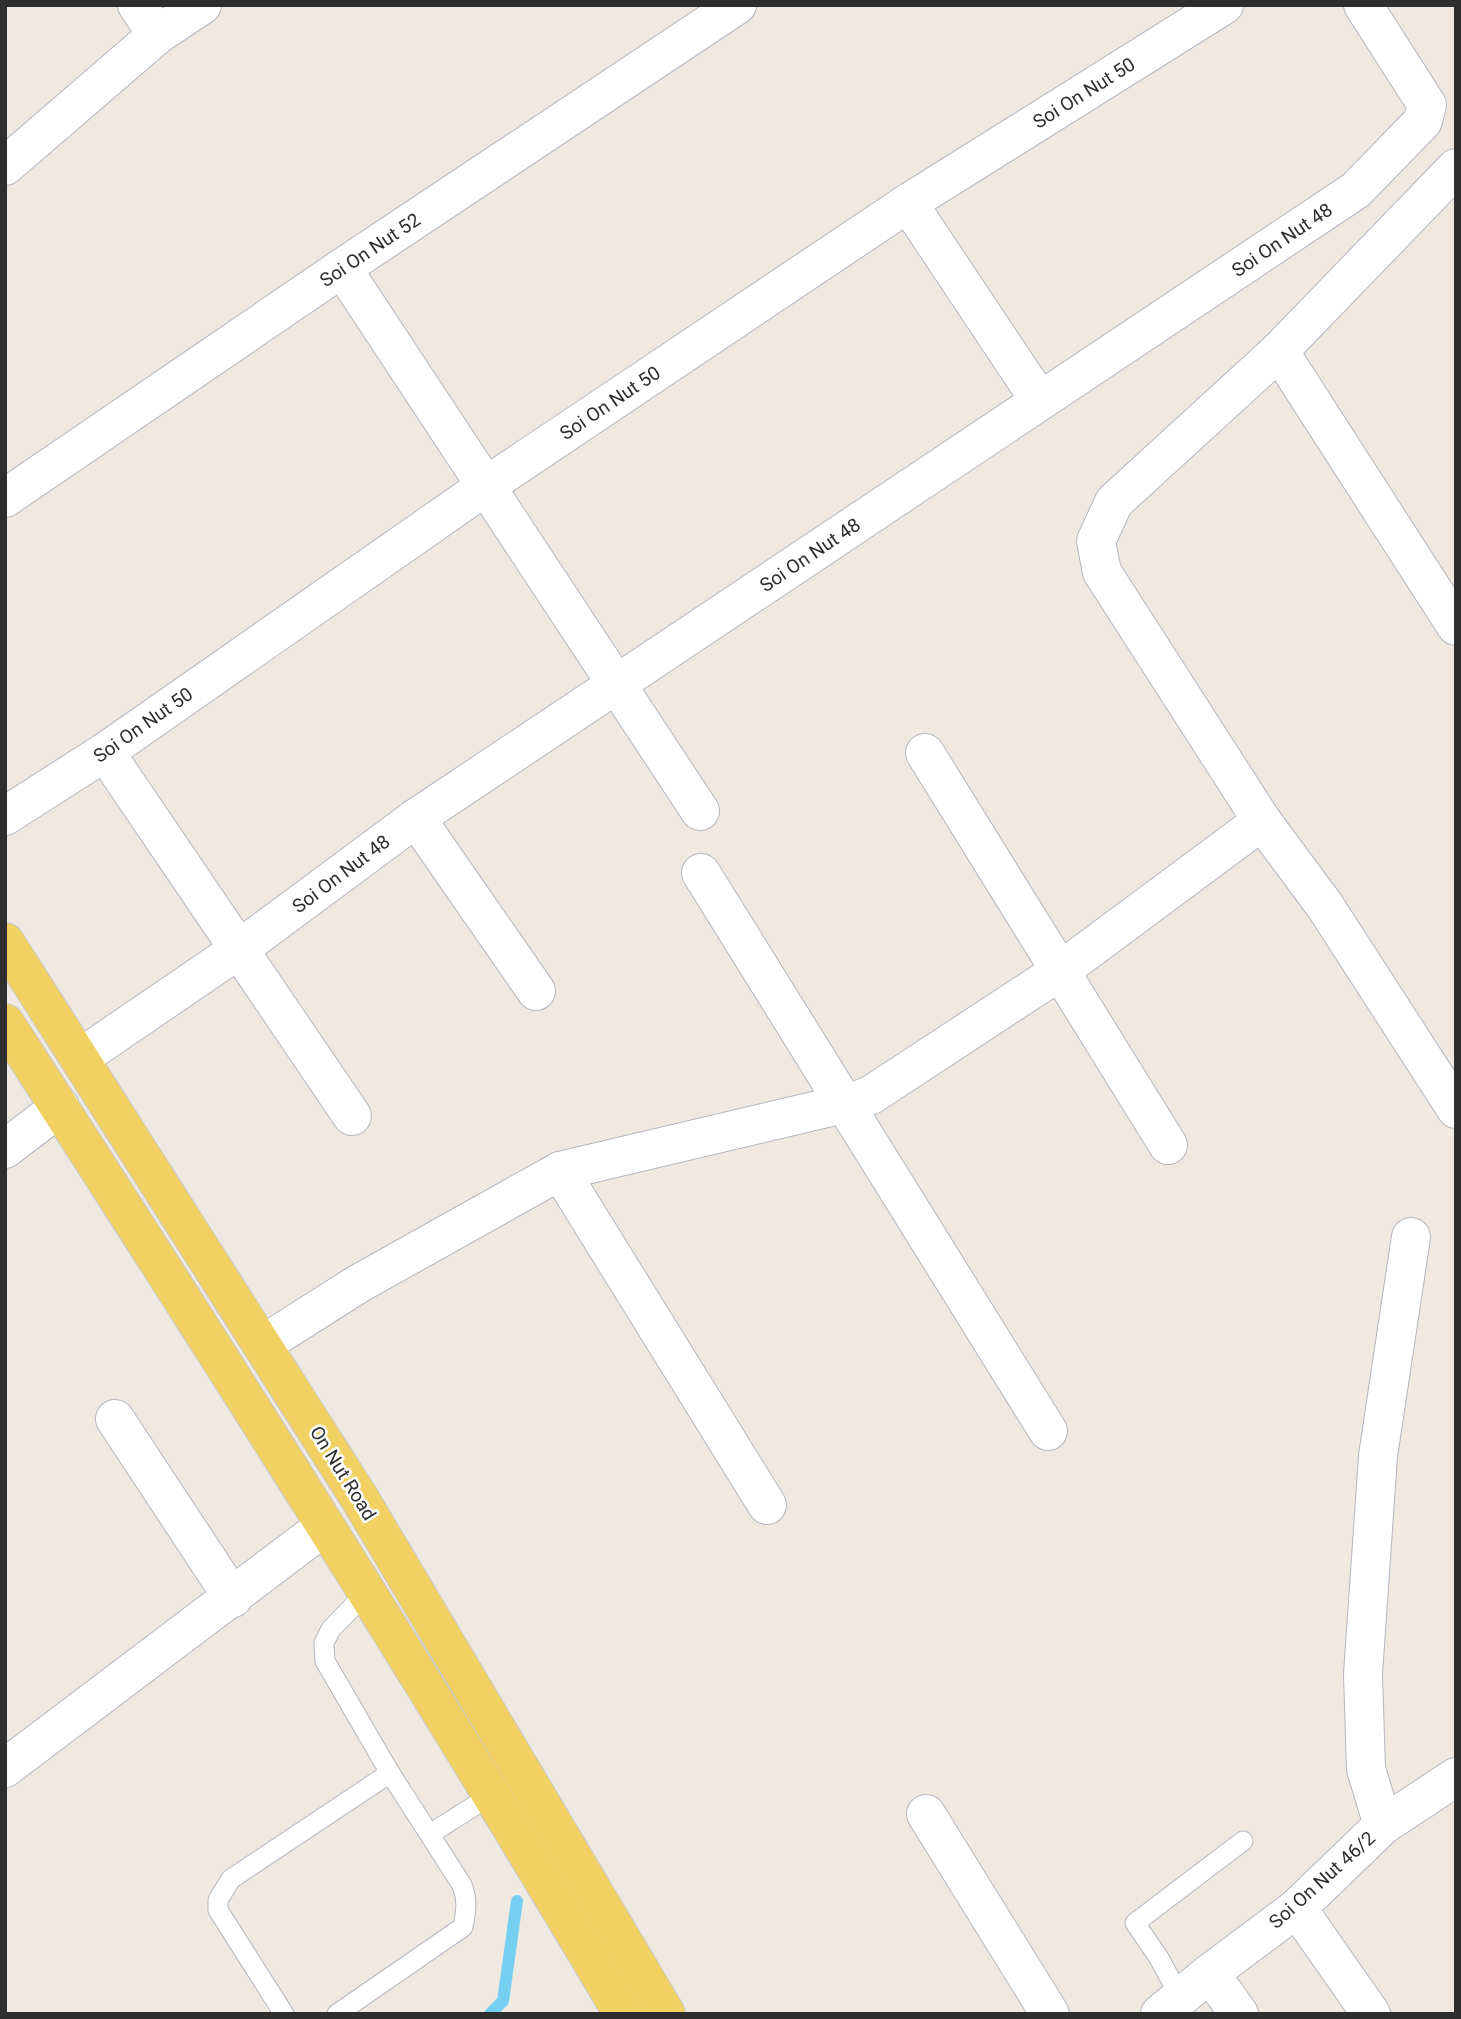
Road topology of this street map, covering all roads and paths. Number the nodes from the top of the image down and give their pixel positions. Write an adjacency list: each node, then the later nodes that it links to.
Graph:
1 (202, 5): 5 (street)
2 (737, 5): 9 (street, Soi On Nut 52)
3 (1224, 5): 8 (street, Soi On Nut 50)
4 (1363, 5): 11 (street, Soi On Nut 48)
5 (147, 20): 6 (street)
6 (10, 151)
7 (1456, 168): 10 (street)
8 (908, 203): 11 (street); 12 (street, Soi On Nut 50)
9 (342, 268): 12 (street); 13 (street, Soi On Nut 52)
10 (1279, 351): 14 (street); 21 (street)
11 (1040, 401): 15 (street, Soi On Nut 48)
12 (486, 486): 15 (street); 16 (street, Soi On Nut 50)
13 (5, 498)
14 (1456, 625)
15 (617, 684): 18 (street); 20 (street, Soi On Nut 48)
16 (104, 752): 19 (street, Soi On Nut 50); 24 (street)
17 (925, 753): 25 (street)
18 (700, 811)
19 (5, 816)
20 (416, 818): 24 (street, Soi On Nut 48); 26 (street)
21 (1262, 821): 25 (street); 31 (street)
22 (701, 873): 30 (street)
23 (5, 942): 28 (main road, On Nut Road)
24 (238, 950): 28 (street, Soi On Nut 48); 32 (street)
25 (1060, 971): 30 (street); 33 (street)
26 (536, 991)
27 (5, 1023): 29 (main road)
28 (87, 1070): 29 (main road); 37 (main road, On Nut Road)
29 (52, 1095): 34 (street); 38 (main road)
30 (843, 1104): 35 (street); 40 (street)
31 (1456, 1109)
32 (352, 1116)
33 (1168, 1145)
34 (5, 1149)
35 (560, 1171): 37 (street); 42 (street)
36 (1411, 1237): 51 (street)
37 (262, 1345): 38 (main road); 41 (main road, On Nut Road)
38 (224, 1369): 43 (main road)
39 (115, 1419): 45 (street)
40 (1048, 1431)
41 (360, 1499): 43 (main road); 60 (main road, On Nut Road)
42 (767, 1505)
43 (325, 1526): 44 (main road); 45 (street)
44 (368, 1591): 47 (lane); 49 (main road)
45 (233, 1598): 46 (street)
46 (5, 1768)
47 (390, 1773): 52 (lane); 57 (lane)
48 (1456, 1777): 51 (street, Soi On Nut 46/2)
49 (493, 1794): 52 (lane); 59 (main road)
50 (926, 1814): 61 (street)
51 (1383, 1825): 54 (street, Soi On Nut 46/2)
52 (430, 1834): 58 (lane)
53 (1243, 1841): 56 (lane)
54 (1297, 1908): 55 (street, Soi On Nut 46/2); 63 (street)
55 (1210, 1973): 56 (street, Soi On Nut 46/2); 62 (street)
56 (1170, 2006)
57 (284, 2014)
58 (337, 2014)
59 (623, 2014)
60 (666, 2014)
61 (1050, 2014)
62 (1238, 2014)
63 (1371, 2014)

